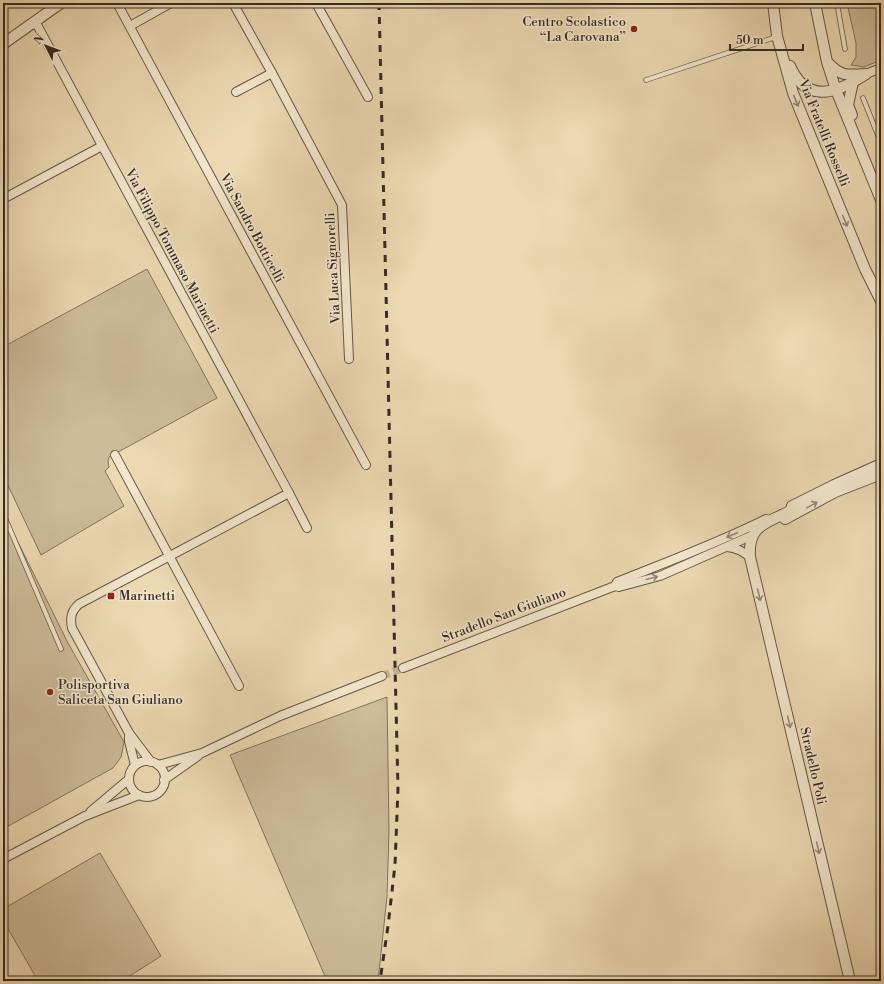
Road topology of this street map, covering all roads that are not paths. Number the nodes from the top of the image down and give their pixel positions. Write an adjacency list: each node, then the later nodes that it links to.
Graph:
1 (61, 3): 9 (street)
2 (117, 3): 10 (street, Via Sandro Botticelli)
3 (171, 3): 10 (street)
4 (233, 3): 16 (street, Via Luca Signorelli)
5 (316, 3): 22 (street)
6 (773, 3): 11 (street, Via Fratelli Rosselli)
7 (815, 3): 14 (street, Via Fratelli Rosselli)
8 (837, 3): 13 (lane)
9 (35, 21): 12 (street); 25 (street, Via Filippo Tommaso Marinetti)
10 (130, 26): 35 (street, Via Sandro Botticelli)
11 (777, 36): 18 (lane); 20 (street); 29 (street, Via Fratelli Rosselli, one-way to 29)
12 (3, 44)
13 (845, 49)
14 (828, 62): 17 (street); 20 (street, Via Fratelli Rosselli)
15 (881, 68): 17 (street)
16 (272, 73): 21 (street); 32 (street, Via Luca Signorelli)
17 (866, 74): 19 (street)
18 (646, 80)
19 (853, 82): 20 (street); 26 (street)
20 (836, 90): 26 (street, Via Fratelli Rosselli)
21 (236, 92)
22 (368, 97)
23 (863, 98): 24 (lane)
24 (881, 143)
25 (102, 146): 27 (street); 37 (street, Via Filippo Tommaso Marinetti)
26 (867, 166): 28 (street, Via Fratelli Rosselli)
27 (3, 199)
28 (881, 200)
29 (865, 268): 30 (street, Via Fratelli Rosselli); 31 (street, Via Fratelli Rosselli)
30 (881, 292)
31 (881, 301)
32 (349, 359)
33 (115, 455): 43 (street)
34 (881, 464): 38 (street, Stradello San Giuliano)
35 (366, 465)
36 (881, 474): 41 (street, Stradello San Giuliano, one-way to 36)
37 (288, 493): 40 (street, Via Filippo Tommaso Marinetti); 43 (street)
38 (792, 506): 41 (street, Stradello San Giuliano); 46 (street, Stradello San Giuliano, one-way to 46)
39 (3, 513): 48 (lane)
40 (307, 528)
41 (753, 535): 42 (street, Stradello San Giuliano); 45 (street, Stradello Poli)
42 (726, 547): 44 (street, Stradello San Giuliano); 45 (street)
43 (169, 556): 51 (street); 52 (street)
44 (707, 556): 46 (street, Stradello San Giuliano); 47 (street, Stradello San Giuliano, one-way to 44)
45 (750, 557): 61 (street, Stradello Poli, one-way to 61)
46 (670, 561): 47 (street, Stradello San Giuliano)
47 (615, 586): 49 (street, Stradello San Giuliano)
48 (60, 649)
49 (403, 668)
50 (382, 676): 53 (street)
51 (239, 686)
52 (129, 733): 54 (street); 55 (street)
53 (202, 753): 54 (street); 57 (street)
54 (154, 764): 55 (street); 57 (street)
55 (135, 765): 56 (street)
56 (129, 779): 58 (street); 59 (street)
57 (164, 780): 58 (street)
58 (139, 795): 59 (street)
59 (86, 816): 60 (street)
60 (3, 859)
61 (850, 981)

